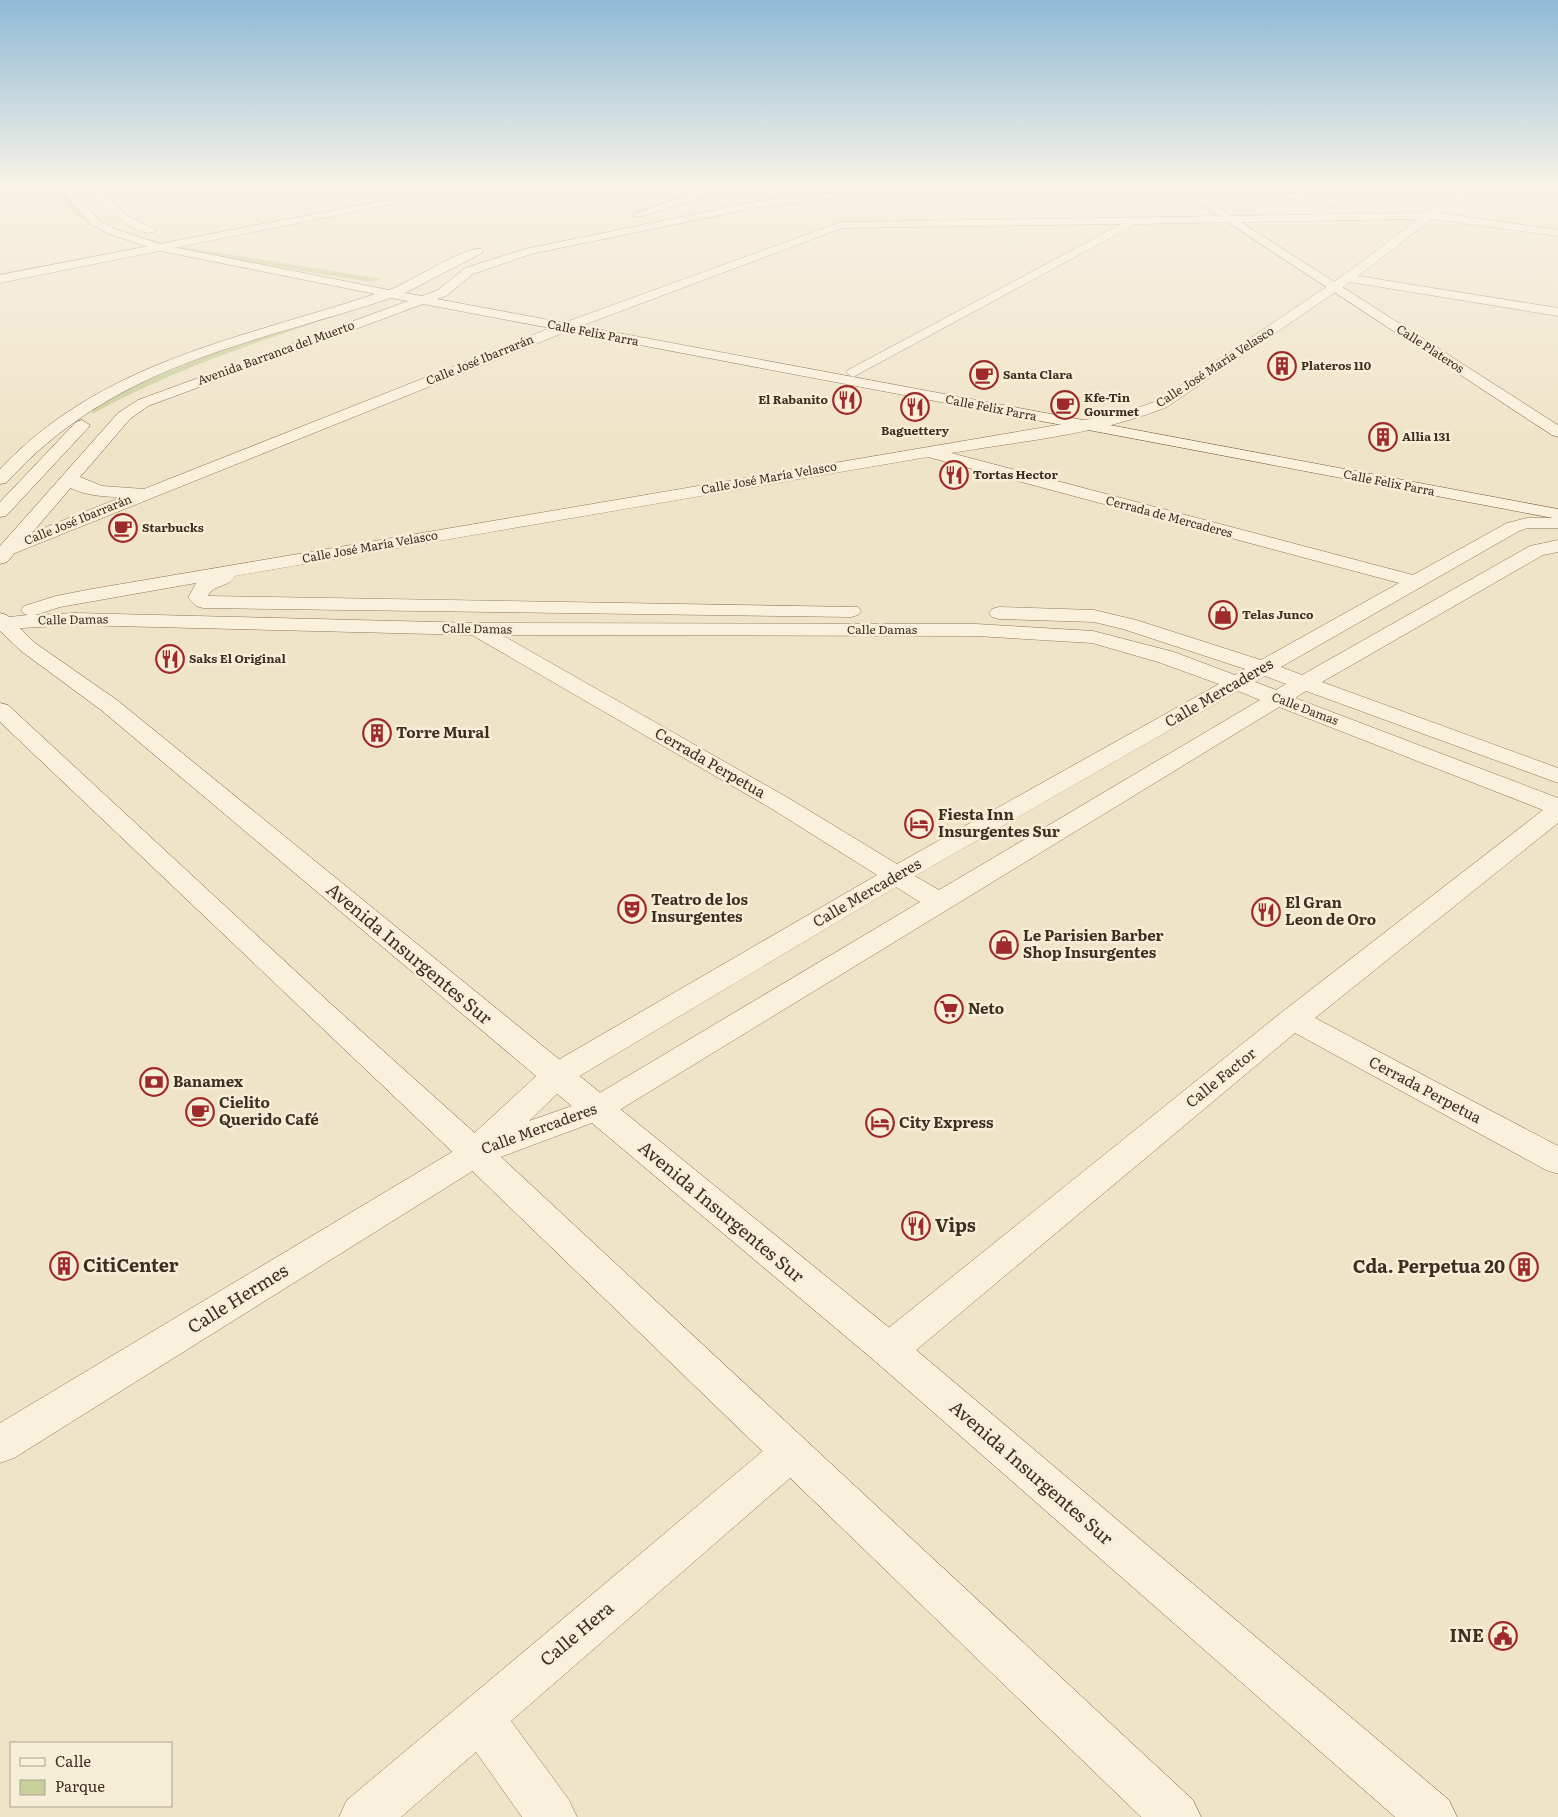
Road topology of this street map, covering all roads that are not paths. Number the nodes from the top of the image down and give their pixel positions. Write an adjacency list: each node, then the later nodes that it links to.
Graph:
1 (48, 270): 10 (street)
2 (272, 270): 13 (street, Calle Felix Parra)
3 (323, 270): 12 (street)
4 (440, 270): 12 (street, Avenida Barranca del Muerto)
5 (472, 270): 15 (street)
6 (720, 270): 19 (street, Calle José Ibarrarán)
7 (1044, 270): 21 (street)
8 (1322, 270): 11 (street, Calle Plateros)
9 (1355, 270): 11 (street, Calle José María Velasco)
10 (0, 279)
11 (1341, 280): 14 (street, Calle Plateros); 18 (street); 23 (street, Calle José María Velasco); 25 (street, Calle Plateros)
12 (410, 287): 13 (street, Avenida Barranca del Muerto); 15 (street)
13 (392, 293): 16 (street, Calle Felix Parra); 22 (street, Avenida Barranca del Muerto)
14 (1373, 294)
15 (443, 298): 16 (street, Calle Felix Parra); 17 (street); 19 (street, Calle Felix Parra); 20 (street, Calle Felix Parra)
16 (424, 300): 17 (street, Avenida Barranca del Muerto)
17 (388, 312): 28 (street, Avenida Barranca del Muerto)
18 (1558, 312)
19 (578, 322): 20 (street, Calle José Ibarrarán); 21 (street, Calle Felix Parra)
20 (563, 328): 24 (street, Calle Felix Parra); 29 (street, Calle José Ibarrarán)
21 (853, 373): 23 (street, Calle Felix Parra)
22 (105, 394): 27 (street, Avenida Barranca del Muerto); 31 (street)
23 (1109, 420): 24 (street, Calle José María Velasco); 30 (street, Calle Felix Parra)
24 (1081, 426): 26 (street, Calle José María Velasco); 32 (street, Calle Felix Parra)
25 (1558, 432)
26 (923, 451): 36 (street, Calle José María Velasco); 37 (street, Cerrada de Mercaderes)
27 (0, 479)
28 (69, 479): 29 (street, Calle José Ibarrarán); 35 (street, Avenida Barranca del Muerto)
29 (149, 492): 35 (street, Calle José Ibarrarán)
30 (1558, 504)
31 (0, 512)
32 (1558, 514)
33 (1558, 522): 37 (street, Calle Mercaderes)
34 (1558, 546): 45 (street, Calle Mercaderes)
35 (4, 554)
36 (261, 566): 38 (street); 41 (street, Calle José María Velasco)
37 (1416, 582): 43 (street, Calle Mercaderes)
38 (203, 602): 39 (street, Calle Damas); 40 (street, Calle Damas)
39 (472, 606): 42 (street); 43 (street, Calle Damas)
40 (176, 621): 41 (street, Calle Damas); 42 (street, Calle Damas)
41 (1, 623): 54 (street, Avenida Insurgentes Sur)
42 (477, 629): 44 (street, Calle Damas); 51 (street, Cerrada Perpetua)
43 (1262, 668): 44 (street, Calle Mercaderes); 45 (street, Calle Damas)
44 (1237, 682): 46 (street, Calle Damas); 51 (street, Calle Mercaderes)
45 (1303, 683): 46 (street, Calle Mercaderes); 48 (street, Calle Damas)
46 (1278, 698): 49 (street, Calle Damas); 52 (street, Calle Mercaderes)
47 (0, 710): 56 (street)
48 (1558, 776)
49 (1558, 807)
50 (1558, 811): 53 (street, Calle Factor)
51 (896, 876): 52 (street, Cerrada Perpetua); 54 (street, Calle Mercaderes)
52 (939, 902): 55 (street, Calle Mercaderes)
53 (1293, 1019): 57 (street, Cerrada Perpetua); 58 (street, Calle Factor)
54 (557, 1075): 55 (street, Avenida Insurgentes Sur); 56 (street, Calle Mercaderes)
55 (597, 1109): 56 (street, Calle Mercaderes); 58 (street, Avenida Insurgentes Sur)
56 (475, 1153): 59 (street, Calle Hermes); 60 (street)
57 (1558, 1161)
58 (889, 1350): 65 (street, Avenida Insurgentes Sur)
59 (0, 1445)
60 (790, 1453): 61 (street, Calle Hera); 64 (street)
61 (479, 1717): 62 (street, Calle Hera); 63 (street)
62 (364, 1817)
63 (552, 1817)
64 (1176, 1817)
65 (1432, 1817)

